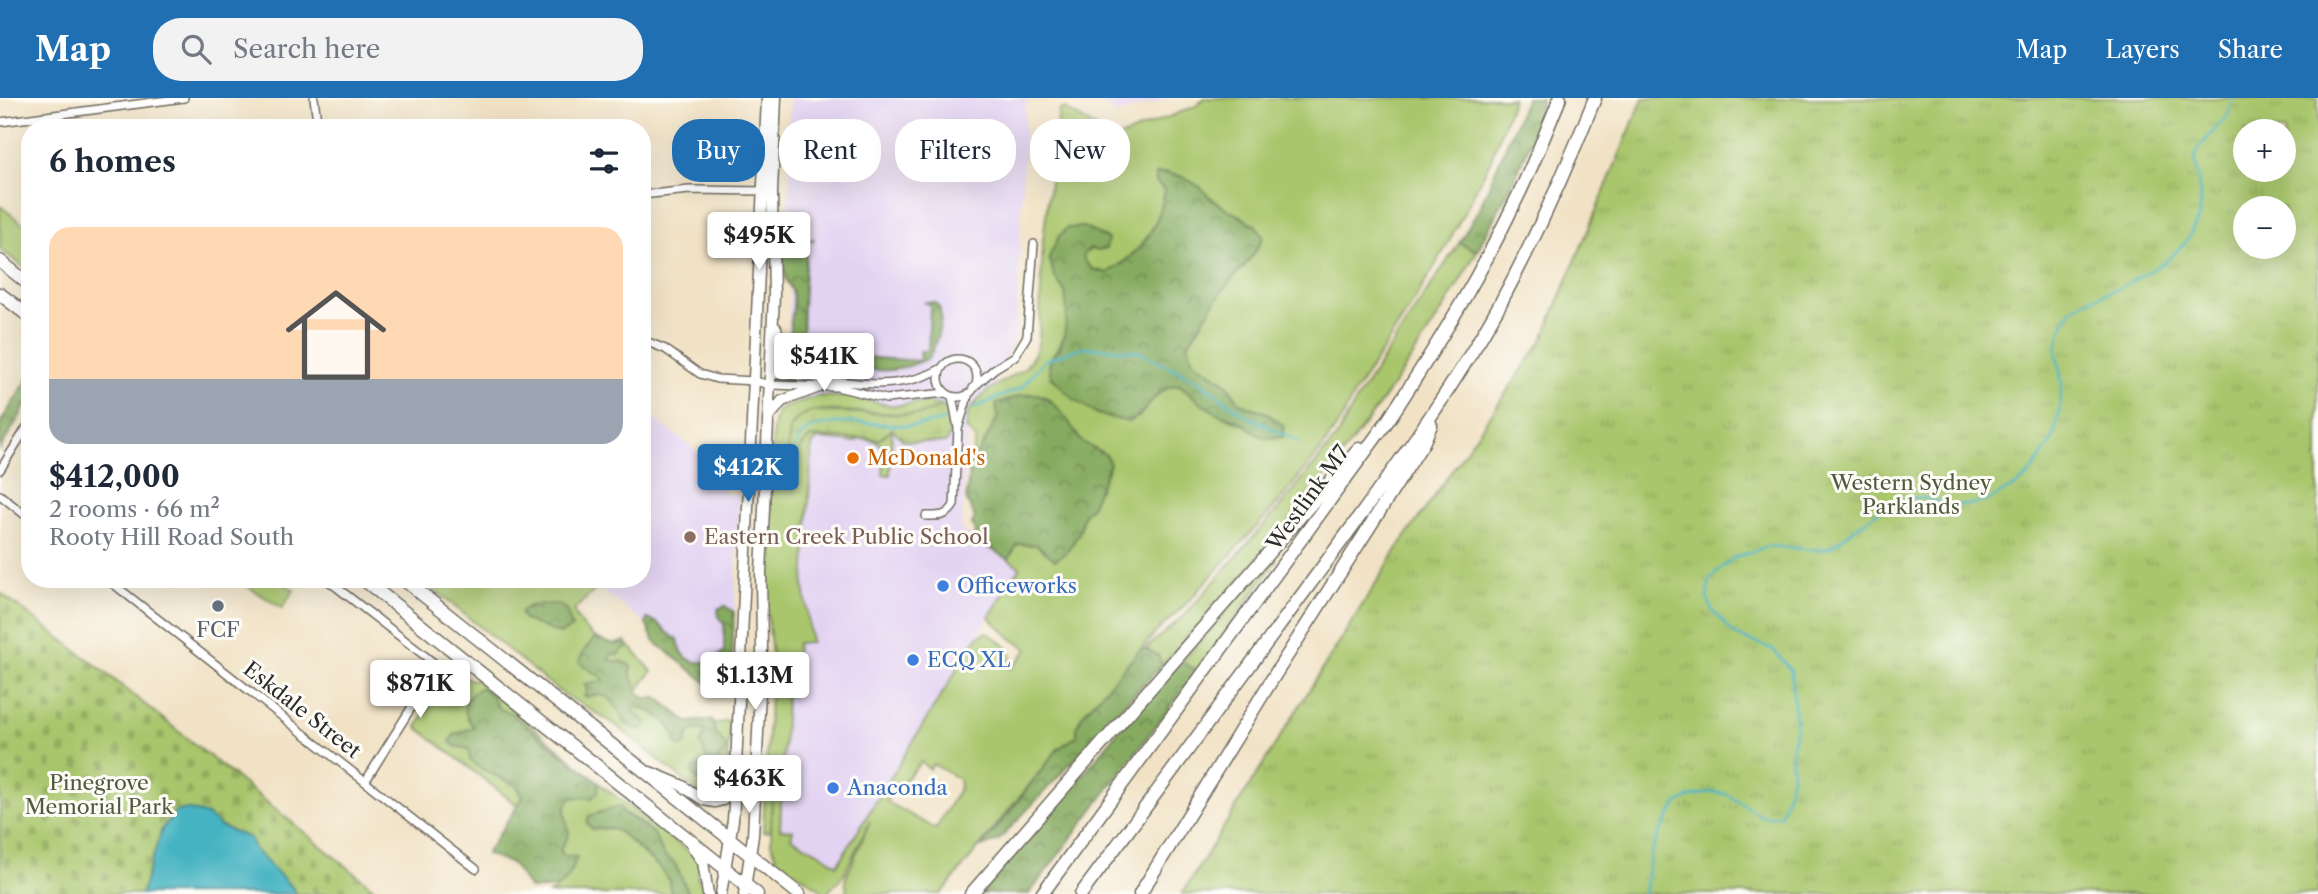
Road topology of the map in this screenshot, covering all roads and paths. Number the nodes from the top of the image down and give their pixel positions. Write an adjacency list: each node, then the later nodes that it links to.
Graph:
1 (184, 98): 8 (street)
2 (314, 98): 9 (street)
3 (767, 98): 11 (main road)
4 (776, 98): 11 (main road)
5 (1559, 98): 31 (highway, Westlink M7)
6 (1595, 98): 28 (highway)
7 (21, 119): 10 (street)
8 (23, 119)
9 (317, 119)
10 (0, 122)
11 (768, 191): 12 (street); 18 (main road); 25 (main road)
12 (651, 194)
13 (1034, 244): 22 (street)
14 (0, 261): 15 (highway)
15 (21, 278)
16 (0, 294): 17 (highway)
17 (21, 310)
18 (773, 318): 23 (main road); 24 (main road)
19 (651, 343): 25 (street)
20 (970, 365): 21 (street); 22 (street); 27 (street)
21 (942, 368): 23 (street); 29 (street)
22 (994, 369): 27 (street)
23 (802, 376): 24 (street)
24 (771, 380): 25 (street); 26 (street); 30 (main road)
25 (755, 381): 44 (main road)
26 (818, 387): 29 (street); 30 (main road)
27 (971, 391): 29 (street); 32 (street)
28 (1446, 393): 57 (highway); 58 (highway)
29 (949, 395): 32 (street)
30 (769, 417): 47 (main road)
31 (1389, 419): 55 (highway); 56 (highway, Westlink M7)
32 (958, 429): 37 (street)
33 (21, 436): 34 (street)
34 (0, 470)
35 (0, 495): 36 (street)
36 (21, 512)
37 (926, 516)
38 (118, 588): 43 (street, Eskdale Street)
39 (338, 588): 43 (street)
40 (374, 588): 45 (highway)
41 (414, 588): 42 (highway)
42 (644, 769): 44 (main road); 46 (highway)
43 (365, 782): 48 (street, Eskdale Street)
44 (735, 788): 46 (main road)
45 (671, 824): 49 (highway); 51 (main road)
46 (730, 838): 47 (highway); 49 (main road)
47 (750, 855): 50 (main road); 54 (highway)
48 (476, 869)
49 (725, 869): 50 (highway); 52 (main road)
50 (745, 890): 53 (highway)
51 (708, 894)
52 (721, 894)
53 (757, 894)
54 (799, 894)
55 (971, 894)
56 (1042, 894)
57 (1081, 894)
58 (1140, 894)

